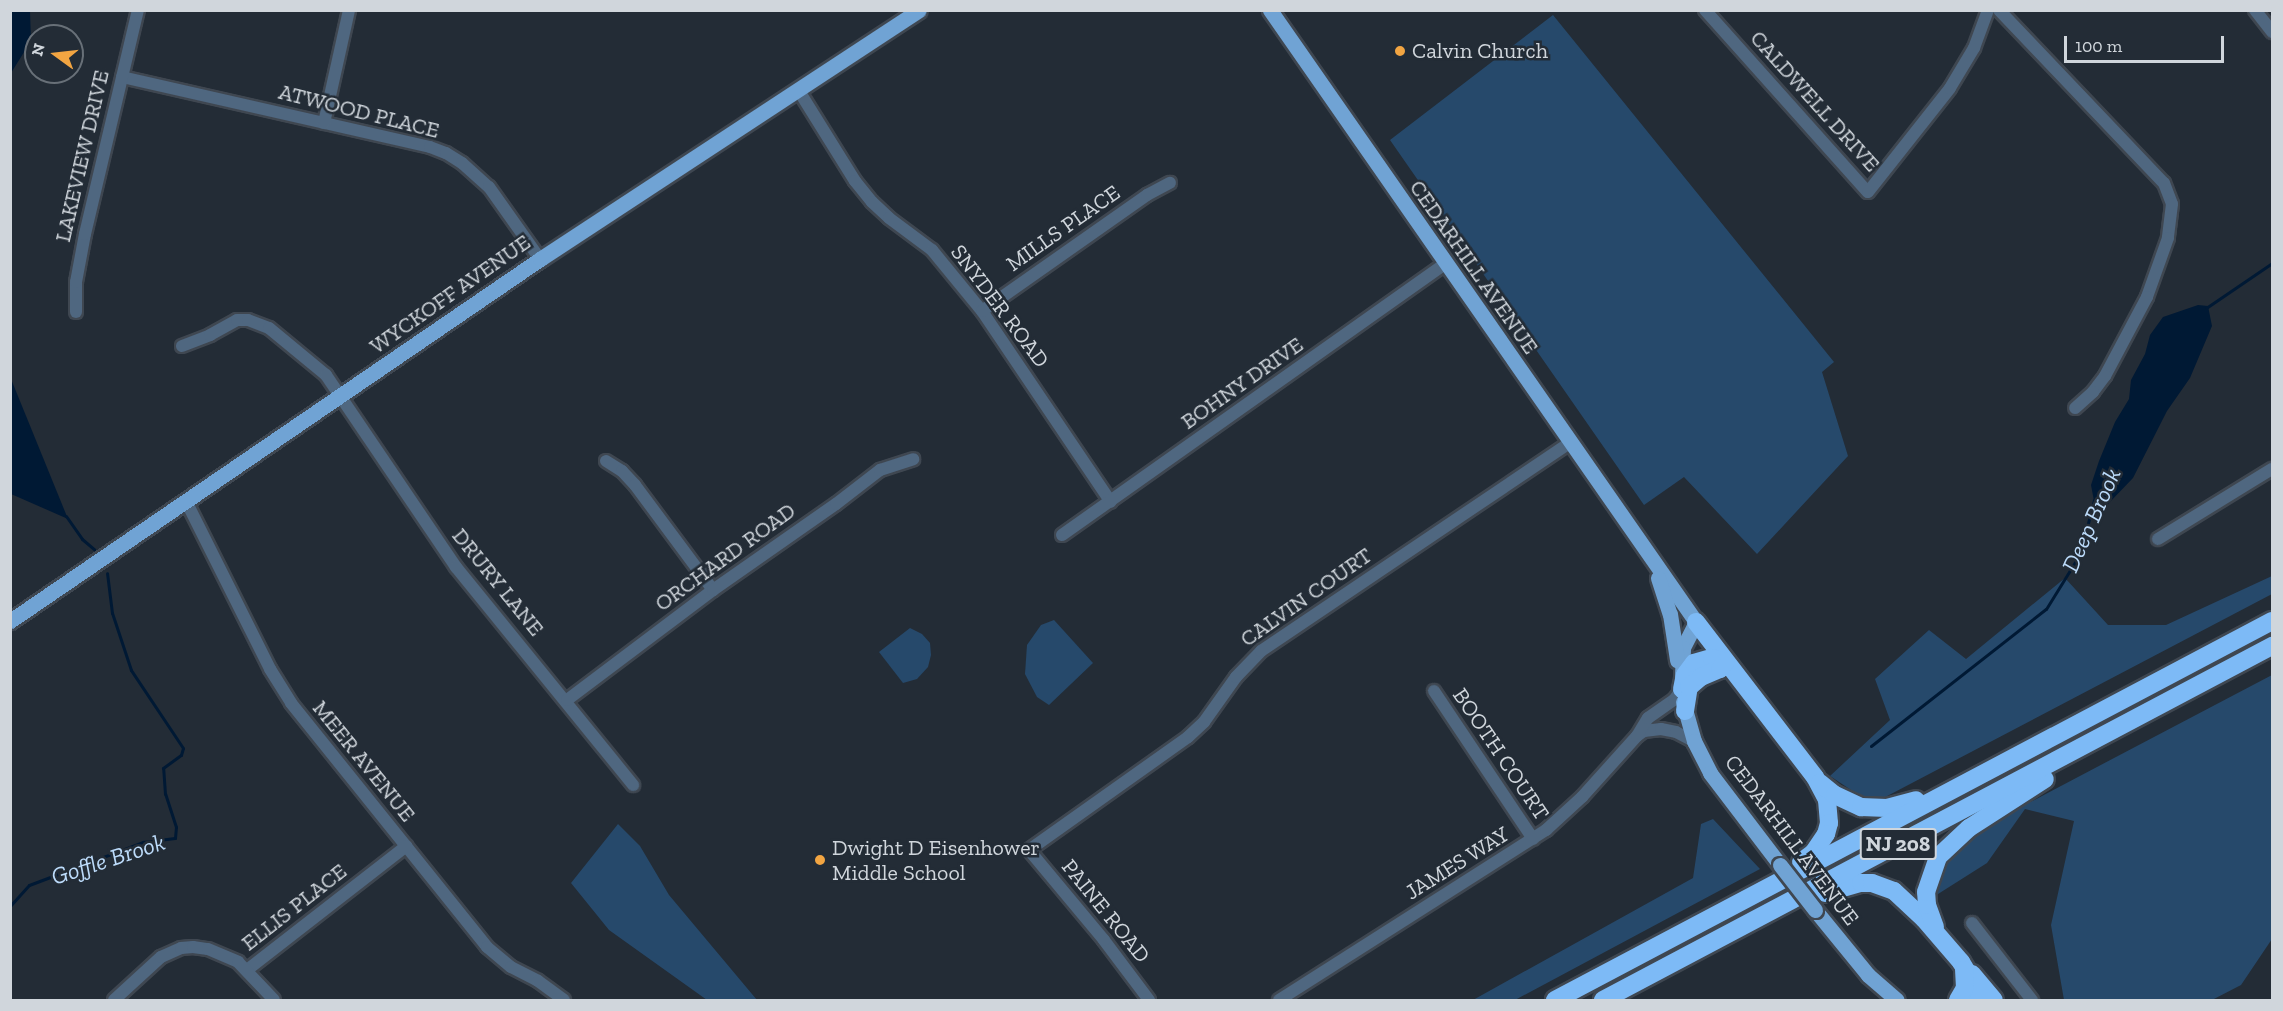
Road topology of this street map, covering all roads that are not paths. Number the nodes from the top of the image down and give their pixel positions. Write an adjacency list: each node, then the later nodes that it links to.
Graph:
1 (138, 10): 10 (street, LAKEVIEW DRIVE)
2 (349, 10): 12 (street)
3 (919, 10): 11 (main road, WYCKOFF AVENUE)
4 (1270, 10): 15 (main road, CEDARHILL AVENUE)
5 (1705, 10): 6 (street, CALDWELL DRIVE)
6 (1988, 10)
7 (1999, 10): 20 (street)
8 (2254, 10): 9 (street)
9 (2272, 32)
10 (122, 77): 12 (street, ATWOOD PLACE); 17 (street, LAKEVIEW DRIVE)
11 (800, 91): 14 (main road, WYCKOFF AVENUE); 16 (street, SNYDER ROAD)
12 (324, 123): 14 (street, ATWOOD PLACE)
13 (1170, 183): 16 (street, MILLS PLACE)
14 (540, 259): 19 (main road, WYCKOFF AVENUE)
15 (1445, 264): 21 (main road, CEDARHILL AVENUE); 25 (street, BOHNY DRIVE)
16 (982, 311): 25 (street, SNYDER ROAD)
17 (76, 312)
18 (182, 346): 19 (street, DRURY LANE)
19 (341, 396): 26 (main road, WYCKOFF AVENUE); 38 (street, DRURY LANE)
20 (2074, 408)
21 (1569, 444): 29 (main road, CEDARHILL AVENUE); 48 (street, CALVIN COURT)
22 (913, 459): 30 (street, ORCHARD ROAD)
23 (606, 461): 30 (street)
24 (2272, 469): 28 (street)
25 (1111, 502): 27 (street, BOHNY DRIVE)
26 (187, 503): 31 (main road, WYCKOFF AVENUE); 47 (street, MEER AVENUE)
27 (1062, 535)
28 (2158, 538)
29 (1643, 548): 33 (main road, CEDARHILL AVENUE); 36 (main road, CEDARHILL AVENUE)
30 (713, 590): 38 (street, ORCHARD ROAD)
31 (10, 621)
32 (2272, 621): 43 (highway, NJ 208)
33 (1695, 622): 35 (highway); 36 (main road, CEDARHILL AVENUE)
34 (2272, 646): 39 (highway, NJ 208)
35 (1725, 662): 36 (highway); 40 (highway); 44 (highway)
36 (1682, 689): 40 (main road, CEDARHILL AVENUE); 41 (street, JAMES WAY)
37 (1434, 691): 46 (street, BOOTH COURT)
38 (567, 700): 45 (street, DRURY LANE)
39 (2152, 710): 51 (highway); 54 (highway, NJ 208)
40 (1685, 711): 42 (main road, CEDARHILL AVENUE)
41 (1637, 736): 42 (street); 46 (street, JAMES WAY)
42 (1694, 741): 63 (main road, CEDARHILL AVENUE, bridge)
43 (2029, 750): 44 (highway); 49 (highway, NJ 208)
44 (1815, 777): 49 (highway)
45 (633, 785)
46 (1533, 839): 60 (street, JAMES WAY)
47 (406, 846): 53 (street, ELLIS PLACE); 58 (street, MEER AVENUE)
48 (1029, 850): 59 (street, PAINE ROAD)
49 (1713, 917): 61 (highway, NJ 208)
50 (1972, 923): 66 (street)
51 (1940, 936): 52 (highway); 54 (highway)
52 (1961, 962): 55 (highway); 64 (highway)
53 (247, 970): 56 (street, ELLIS PLACE); 57 (street)
54 (1644, 979): 62 (highway, NJ 208)
55 (1981, 995): 65 (highway)
56 (114, 1000)
57 (274, 1000)
58 (564, 1000)
59 (1149, 1000)
60 (1279, 1000)
61 (1556, 1000)
62 (1603, 1000)
63 (1897, 1000)
64 (1958, 1000)
65 (1994, 1000)
66 (2032, 1000)

